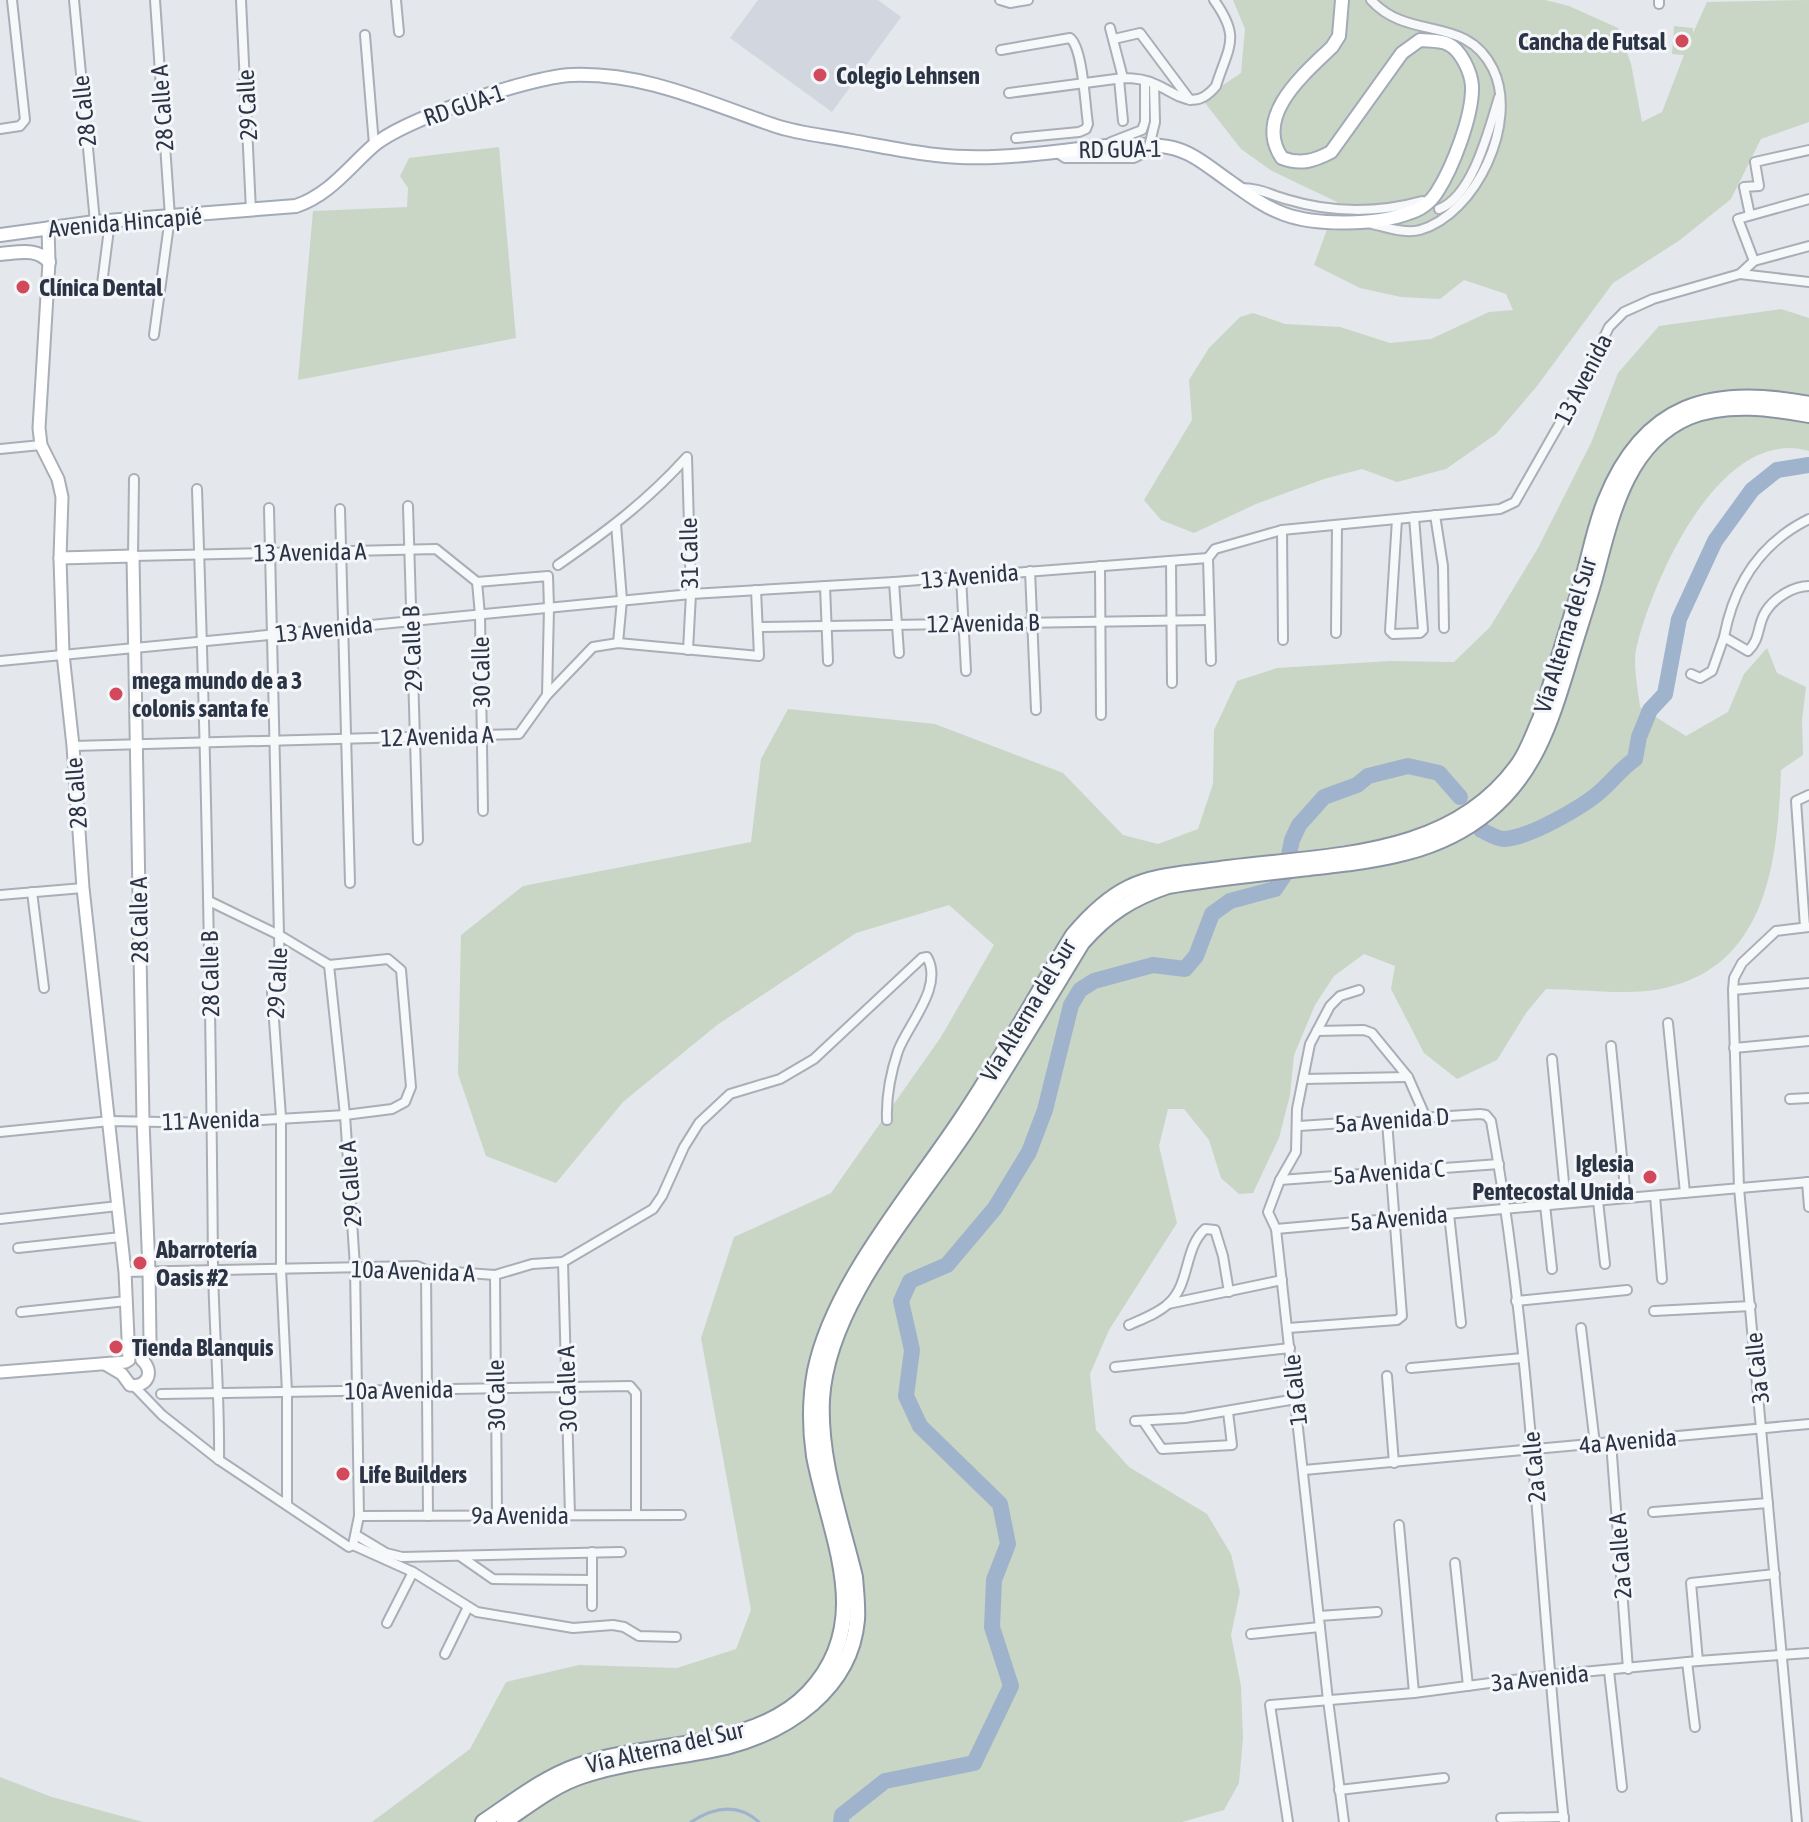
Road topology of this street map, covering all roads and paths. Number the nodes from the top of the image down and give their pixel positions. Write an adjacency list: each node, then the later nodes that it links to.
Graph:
1 (74, 0): 38 (street, 28 Calle)
2 (155, 0): 36 (street, 28 Calle A)
3 (241, 0): 34 (street, 29 Calle)
4 (396, 0): 13 (street)
5 (1000, 0): 6 (street)
6 (1028, 0)
7 (1214, 0): 22 (street)
8 (1342, 0): 32 (main road)
9 (1371, 0): 21 (street)
10 (13, 3): 11 (street); 24 (street)
11 (0, 5)
12 (1110, 28): 15 (street)
13 (399, 32)
14 (365, 35): 26 (street)
15 (1114, 39): 17 (street); 22 (street)
16 (1001, 50): 19 (street)
17 (1121, 78): 18 (street); 19 (street); 23 (street)
18 (1150, 82): 22 (street); 27 (street); 29 (street, bridge)
19 (1083, 85): 20 (street); 25 (street)
20 (1009, 93)
21 (1499, 96): 33 (street); 40 (street)
22 (1191, 101)
23 (1123, 121)
24 (0, 129)
25 (1016, 138)
26 (374, 145): 29 (main road, RD GUA-1); 34 (main road, RD GUA-1)
27 (1099, 147): 29 (main road, RD GUA-1); 30 (main road, RD GUA-1)
28 (1809, 150): 35 (street)
29 (1055, 152)
30 (1240, 188): 32 (street); 39 (main road, RD GUA-1)
31 (1809, 199): 35 (street)
32 (1420, 206): 39 (main road, RD GUA-1); 40 (street)
33 (1439, 209)
34 (251, 211): 36 (main road, Avenida Hincapié)
35 (1750, 215): 45 (street)
36 (170, 217): 37 (main road, Avenida Hincapié); 50 (street, 28 Calle A)
37 (110, 221): 38 (main road, Avenida Hincapié); 49 (street)
38 (95, 222): 41 (main road, Avenida Hincapié)
39 (1362, 222): 40 (street)
40 (1432, 225)
41 (48, 228): 42 (main road, Avenida Hincapié); 46 (main road, 28 Calle)
42 (0, 235)
43 (1809, 246): 45 (street, 13 Avenida)
44 (0, 254): 46 (main road)
45 (1754, 261): 47 (street, 13 Avenida)
46 (49, 262): 54 (main road, 28 Calle)
47 (1740, 274): 48 (street); 61 (street, 13 Avenida)
48 (1809, 282)
49 (102, 284)
50 (154, 335)
51 (1809, 404): 52 (highway, Vía Alterna del Sur)
52 (1788, 406): 53 (highway, Vía Alterna del Sur); 271 (highway, Vía Alterna del Sur)
53 (1809, 415)
54 (41, 445): 55 (street); 73 (main road, 28 Calle)
55 (0, 449)
56 (134, 479): 72 (street, 28 Calle A)
57 (197, 489): 71 (street, 28 Calle B)
58 (408, 506): 68 (street, 29 Calle B)
59 (269, 508): 70 (street, 29 Calle)
60 (340, 509): 69 (street)
61 (1435, 515): 62 (street, 13 Avenida); 99 (street)
62 (1414, 517): 63 (street, 13 Avenida); 63 (street)
63 (1397, 519): 66 (street, 13 Avenida)
64 (1809, 519): 102 (street)
65 (616, 524): 76 (street); 85 (street, 31 Calle); 86 (street)
66 (1337, 525): 67 (street, 13 Avenida); 100 (street)
67 (1282, 530): 74 (street, 13 Avenida); 103 (street)
68 (408, 549): 69 (street, 13 Avenida A); 80 (street, 13 Avenida A); 89 (street, 29 Calle B)
69 (341, 551): 70 (street, 13 Avenida A); 98 (street)
70 (271, 552): 71 (street, 13 Avenida A); 101 (street, 29 Calle)
71 (199, 554): 72 (street, 13 Avenida A); 104 (street, 28 Calle B)
72 (133, 556): 73 (main road, 13 Avenida A); 106 (main road, 28 Calle A)
73 (60, 558): 109 (main road, 28 Calle)
74 (1208, 558): 75 (street, 13 Avenida); 90 (street)
75 (1171, 561): 77 (street, 13 Avenida); 92 (street)
76 (558, 565)
77 (1100, 566): 78 (street, 13 Avenida); 94 (street)
78 (1030, 571): 79 (street, 13 Avenida); 91 (street)
79 (961, 576): 81 (street, 13 Avenida); 93 (street)
80 (477, 582): 87 (street); 88 (street, 30 Calle)
81 (894, 582): 82 (street, 13 Avenida); 95 (street)
82 (825, 586): 84 (street, 13 Avenida); 97 (street)
83 (1809, 586): 102 (street)
84 (756, 590): 85 (street, 13 Avenida); 96 (street)
85 (691, 594): 86 (street, 13 Avenida); 107 (street, 31 Calle)
86 (622, 600): 87 (street, 13 Avenida); 105 (street)
87 (549, 608): 88 (street, 13 Avenida); 116 (street)
88 (480, 615): 89 (street, 13 Avenida); 119 (street, 30 Calle)
89 (411, 620): 98 (street, 13 Avenida); 120 (street, 29 Calle B)
90 (1209, 620): 92 (street, 12 Avenida B); 112 (street)
91 (1032, 621): 93 (street, 12 Avenida B); 94 (street, 12 Avenida B); 117 (street)
92 (1171, 621): 94 (street, 12 Avenida B); 115 (street)
93 (964, 623): 95 (street, 12 Avenida B); 113 (street)
94 (1102, 623): 118 (street)
95 (897, 625): 97 (street, 12 Avenida B); 108 (street)
96 (758, 627): 97 (street, 12 Avenida B); 107 (street, 12 Avenida A)
97 (827, 627): 111 (street)
98 (343, 628): 101 (street, 13 Avenida); 121 (street)
99 (1444, 628)
100 (1336, 633)
101 (272, 634): 104 (street, 13 Avenida); 122 (street, 29 Calle)
102 (1724, 637): 114 (street)
103 (1283, 640)
104 (202, 641): 106 (street, 13 Avenida); 123 (street, 28 Calle B)
105 (618, 643): 107 (street, 12 Avenida A); 116 (street, 12 Avenida A)
106 (133, 648): 109 (street, 13 Avenida); 124 (main road, 28 Calle A)
107 (688, 650)
108 (899, 653)
109 (63, 654): 110 (street, 13 Avenida); 125 (main road, 28 Calle)
110 (0, 661)
111 (828, 661)
112 (1211, 661)
113 (966, 671)
114 (1691, 674)
115 (1172, 683)
116 (547, 695): 119 (street, 12 Avenida A)
117 (1036, 710)
118 (1101, 715)
119 (482, 735): 120 (street, 12 Avenida A); 127 (street, 30 Calle)
120 (415, 737): 121 (street, 12 Avenida A); 128 (street, 29 Calle B)
121 (346, 739): 122 (street, 12 Avenida A); 129 (street)
122 (274, 741): 123 (street, 12 Avenida A); 135 (street, 29 Calle)
123 (206, 742): 124 (street, 12 Avenida A); 133 (street, 28 Calle B)
124 (136, 744): 125 (street, 12 Avenida A); 157 (main road, 28 Calle A)
125 (73, 746): 130 (main road, 28 Calle)
126 (1809, 795): 134 (street)
127 (483, 811)
128 (418, 840)
129 (350, 883)
130 (83, 888): 131 (street); 156 (main road, 28 Calle)
131 (32, 892): 132 (street); 138 (street)
132 (0, 895)
133 (209, 901): 135 (street); 159 (street, 28 Calle B)
134 (1807, 927): 140 (street, 3a Calle)
135 (279, 935): 136 (street); 153 (street, 29 Calle)
136 (329, 965): 151 (street, 29 Calle A); 151 (street, 11 Avenida)
137 (1809, 983): 140 (street)
138 (44, 988)
139 (1359, 990): 142 (street, 1a Calle)
140 (1733, 990): 145 (street, 3a Calle)
141 (1668, 1023): 167 (street)
142 (1317, 1031): 147 (street); 148 (street, 1a Calle)
143 (1809, 1041): 145 (street)
144 (1611, 1046): 169 (street)
145 (1734, 1048): 166 (street, 3a Calle)
146 (1552, 1059): 171 (street)
147 (1408, 1077): 148 (street); 154 (street)
148 (1303, 1079): 160 (street, 1a Calle)
149 (1809, 1098): 150 (street)
150 (1790, 1099)
151 (345, 1115): 153 (street, 11 Avenida); 184 (street, 29 Calle A)
152 (1486, 1115): 154 (street, 5a Avenida D); 162 (street, 2a Calle)
153 (281, 1117): 159 (street, 11 Avenida); 185 (street, 29 Calle)
154 (1426, 1118): 158 (street, 5a Avenida D)
155 (887, 1120): 182 (street, 10a Avenida A)
156 (110, 1121): 157 (street, 11 Avenida); 161 (street, 11 Avenida); 173 (main road, 28 Calle)
157 (143, 1121): 159 (street, 11 Avenida); 189 (main road, 28 Calle A)
158 (1387, 1121): 160 (street, 5a Avenida D); 163 (street)
159 (213, 1123): 187 (street, 28 Calle B)
160 (1299, 1126): 164 (street, 1a Calle)
161 (0, 1132)
162 (1499, 1164): 163 (street, 5a Avenida C); 175 (street, 2a Calle)
163 (1391, 1171): 164 (street, 5a Avenida C); 177 (street)
164 (1280, 1180): 179 (street, 1a Calle)
165 (1808, 1182): 166 (street, 5a Avenida); 174 (street)
166 (1739, 1188): 167 (street, 5a Avenida); 199 (street, 3a Calle)
167 (1685, 1193): 168 (street, 5a Avenida)
168 (1655, 1196): 169 (street, 5a Avenida); 192 (street)
169 (1626, 1198): 170 (street, 5a Avenida)
170 (1598, 1201): 171 (street, 5a Avenida); 183 (street)
171 (1566, 1203): 172 (street, 5a Avenida)
172 (1545, 1205): 175 (street, 5a Avenida); 186 (street)
173 (118, 1206): 178 (street); 180 (main road, 28 Calle)
174 (1809, 1207)
175 (1505, 1209): 176 (street, 5a Avenida); 197 (street, 2a Calle)
176 (1449, 1214): 177 (street, 5a Avenida); 202 (street)
177 (1395, 1218): 179 (street, 5a Avenida); 204 (street)
178 (0, 1219)
179 (1276, 1229): 193 (street, 1a Calle)
180 (121, 1237): 181 (street); 190 (main road, 28 Calle)
181 (18, 1248)
182 (563, 1262): 191 (street, 10a Avenida A); 214 (street, 30 Calle A)
183 (1605, 1264)
184 (355, 1267): 185 (street, 10a Avenida A); 188 (street, 10a Avenida A); 217 (street, 29 Calle A)
185 (281, 1269): 187 (street, 10a Avenida A); 218 (street, 29 Calle)
186 (1552, 1269)
187 (213, 1270): 189 (street, 10a Avenida A); 219 (street, 28 Calle B)
188 (426, 1270): 191 (street, 10a Avenida A); 216 (street)
189 (149, 1271): 190 (street, 10a Avenida A); 208 (main road, 28 Calle A)
190 (125, 1272): 196 (main road, 28 Calle)
191 (495, 1275): 215 (street, 30 Calle)
192 (1662, 1279)
193 (1282, 1280): 195 (street); 204 (street, 1a Calle)
194 (1627, 1290): 197 (street)
195 (1229, 1292): 198 (street); 198 (street)
196 (127, 1301): 201 (street); 208 (main road, 28 Calle)
197 (1516, 1301): 207 (street, 2a Calle)
198 (1168, 1304): 203 (street)
199 (1751, 1306): 200 (street); 225 (street, 3a Calle)
200 (1654, 1311)
201 (21, 1312)
202 (1461, 1323)
203 (1129, 1325)
204 (1288, 1328): 206 (street, 1a Calle)
205 (1581, 1328): 227 (street)
206 (1290, 1348): 209 (street); 221 (street, 1a Calle)
207 (1523, 1358): 210 (street); 228 (street, 2a Calle)
208 (130, 1364): 211 (main road); 213 (main road); 213 (main road)
209 (1115, 1367)
210 (1411, 1368)
211 (0, 1372)
212 (1387, 1376): 230 (street)
213 (140, 1384): 220 (street); 222 (street)
214 (566, 1387): 215 (street, 10a Avenida); 236 (street, 30 Calle A); 237 (street, 10a Avenida)
215 (496, 1388): 216 (street, 10a Avenida); 235 (street, 30 Calle)
216 (427, 1390): 217 (street, 10a Avenida); 240 (street)
217 (358, 1391): 218 (street, 10a Avenida); 239 (street, 29 Calle A)
218 (287, 1392): 219 (street, 10a Avenida); 233 (street, 29 Calle)
219 (220, 1393): 220 (street, 10a Avenida); 229 (street, 28 Calle B)
220 (161, 1394): 222 (street)
221 (1296, 1399): 223 (street); 231 (street, 1a Calle)
222 (150, 1402): 229 (street)
223 (1228, 1412): 223 (street)
224 (1809, 1424): 225 (street, 4a Avenida)
225 (1763, 1428): 226 (street, 4a Avenida); 232 (street, 3a Calle)
226 (1611, 1442): 227 (street, 4a Avenida); 264 (street, 2a Calle A)
227 (1595, 1444): 228 (street, 4a Avenida)
228 (1534, 1450): 230 (street, 4a Avenida); 266 (street, 2a Calle)
229 (219, 1460): 233 (street)
230 (1394, 1463): 231 (street, 4a Avenida)
231 (1304, 1470): 254 (street, 1a Calle)
232 (1768, 1503): 234 (street); 249 (street, 3a Calle)
233 (287, 1505): 243 (street)
234 (1653, 1512)
235 (497, 1515): 236 (street, 9a Avenida); 240 (street, 9a Avenida)
236 (570, 1515): 237 (street, 9a Avenida)
237 (636, 1515): 238 (street, 9a Avenida)
238 (681, 1515)
239 (359, 1516): 240 (street, 9a Avenida); 242 (street, 29 Calle A)
240 (428, 1516)
241 (1399, 1525): 268 (street)
242 (356, 1535): 243 (street, 29 Calle A); 246 (street)
243 (352, 1546): 248 (street)
244 (592, 1552): 245 (street); 246 (street); 250 (street)
245 (621, 1552)
246 (460, 1556): 250 (street)
247 (1455, 1563): 267 (street)
248 (413, 1572): 252 (street); 255 (street)
249 (1775, 1574): 261 (street, 3a Calle); 262 (street)
250 (592, 1580): 251 (street)
251 (592, 1606)
252 (468, 1607): 258 (street); 260 (street)
253 (1377, 1612): 254 (street)
254 (1319, 1616): 256 (street, 1a Calle)
255 (387, 1623)
256 (1320, 1627): 257 (street); 269 (street, 1a Calle)
257 (1251, 1634)
258 (676, 1637)
259 (1809, 1653): 261 (street, 3a Avenida)
260 (445, 1654)
261 (1783, 1656): 262 (street, 3a Avenida); 281 (street, 3a Calle)
262 (1698, 1661): 263 (street, 3a Avenida)
263 (1687, 1662): 264 (street, 3a Avenida); 270 (street)
264 (1628, 1669): 265 (street, 3a Avenida)
265 (1609, 1671): 266 (street, 3a Avenida); 273 (street)
266 (1551, 1675): 267 (street, 3a Avenida); 276 (street, 2a Calle)
267 (1468, 1686): 268 (street, 3a Avenida)
268 (1414, 1693): 269 (street, 3a Avenida)
269 (1328, 1700): 274 (street, 1a Calle); 279 (street, 3a Avenida)
270 (1695, 1727)
271 (576, 1772): 277 (highway, Vía Alterna del Sur); 278 (highway, Vía Alterna del Sur)
272 (1444, 1778): 274 (street)
273 (1622, 1787)
274 (1339, 1790): 280 (street, 1a Calle)
275 (1501, 1818): 276 (street)
276 (1564, 1820)
277 (483, 1822)
278 (504, 1822)
279 (1288, 1822)
280 (1344, 1822)
281 (1797, 1822)

